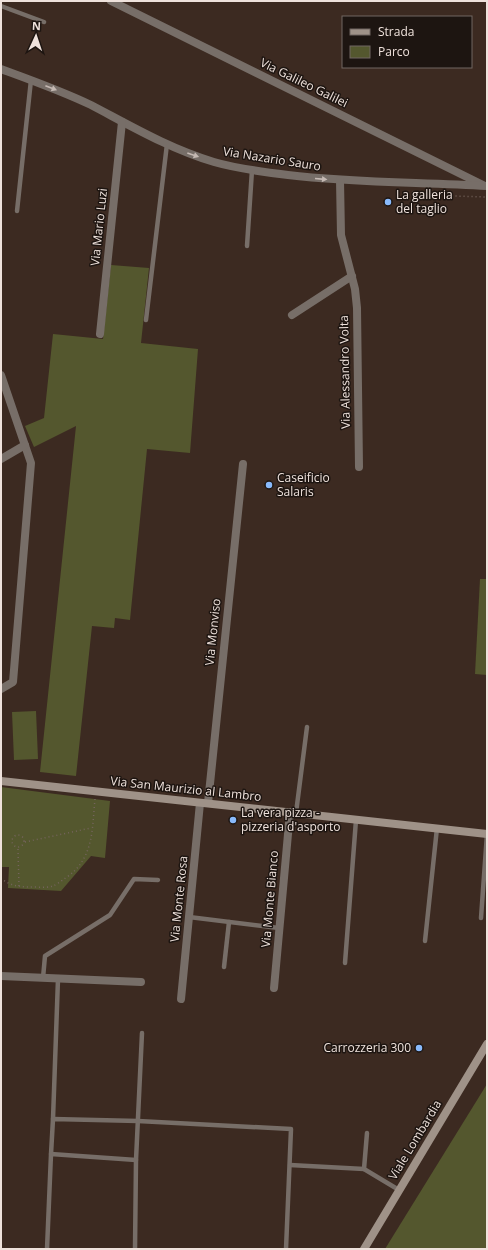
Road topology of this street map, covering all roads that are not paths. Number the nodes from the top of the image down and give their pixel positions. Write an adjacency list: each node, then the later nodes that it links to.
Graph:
1 (111, 1): 10 (street, Via Galileo Galilei)
2 (1, 6): 3 (lane)
3 (44, 22)
4 (1, 69): 5 (street, Via Nazario Sauro)
5 (31, 80): 6 (street, Via Nazario Sauro, one-way to 6); 11 (lane)
6 (122, 122): 7 (street, Via Nazario Sauro); 16 (street, Via Mario Luzi)
7 (167, 144): 8 (street, Via Nazario Sauro, one-way to 8); 15 (lane)
8 (252, 170): 9 (street, Via Nazario Sauro, one-way to 9); 12 (lane)
9 (340, 180): 10 (street, Via Nazario Sauro); 13 (street, Via Alessandro Volta)
10 (486, 186)
11 (17, 211)
12 (247, 246)
13 (352, 276): 14 (street); 21 (street, Via Alessandro Volta)
14 (292, 315)
15 (146, 320)
16 (100, 334)
17 (1, 375): 18 (street)
18 (25, 445): 19 (street); 22 (street)
19 (1, 459)
20 (243, 464): 25 (street, Via Monviso)
21 (359, 467)
22 (1, 689)
23 (307, 727): 26 (lane)
24 (1, 781): 25 (main road, Via San Maurizio al Lambro)
25 (204, 803): 26 (main road, Via San Maurizio al Lambro); 31 (street, Via Monte Rosa)
26 (293, 813): 27 (main road, Via San Maurizio al Lambro); 34 (street, Via Monte Bianco)
27 (356, 820): 28 (main road, Via San Maurizio al Lambro); 36 (lane)
28 (438, 828): 29 (main road, Via San Maurizio al Lambro); 35 (lane)
29 (487, 834): 32 (lane)
30 (158, 880): 39 (lane)
31 (189, 917): 33 (lane); 43 (street, Via Monte Rosa)
32 (481, 918)
33 (229, 922): 34 (lane); 37 (lane)
34 (279, 928): 42 (street, Via Monte Bianco)
35 (425, 941)
36 (345, 963)
37 (224, 967)
38 (1, 976): 39 (street)
39 (43, 978): 40 (street)
40 (58, 978): 41 (street); 46 (lane)
41 (141, 982)
42 (274, 988)
43 (181, 999)
44 (142, 1033): 47 (lane)
45 (487, 1044): 53 (main road, Viale Lombardia)
46 (53, 1120): 47 (lane); 49 (lane)
47 (138, 1121): 50 (lane); 51 (lane)
48 (367, 1133): 52 (lane)
49 (51, 1154): 50 (lane); 54 (lane)
50 (136, 1160): 55 (lane)
51 (290, 1165): 52 (lane); 56 (lane)
52 (364, 1169): 53 (lane)
53 (399, 1190): 57 (main road, Viale Lombardia)
54 (47, 1249)
55 (135, 1249)
56 (286, 1249)
57 (364, 1249)

